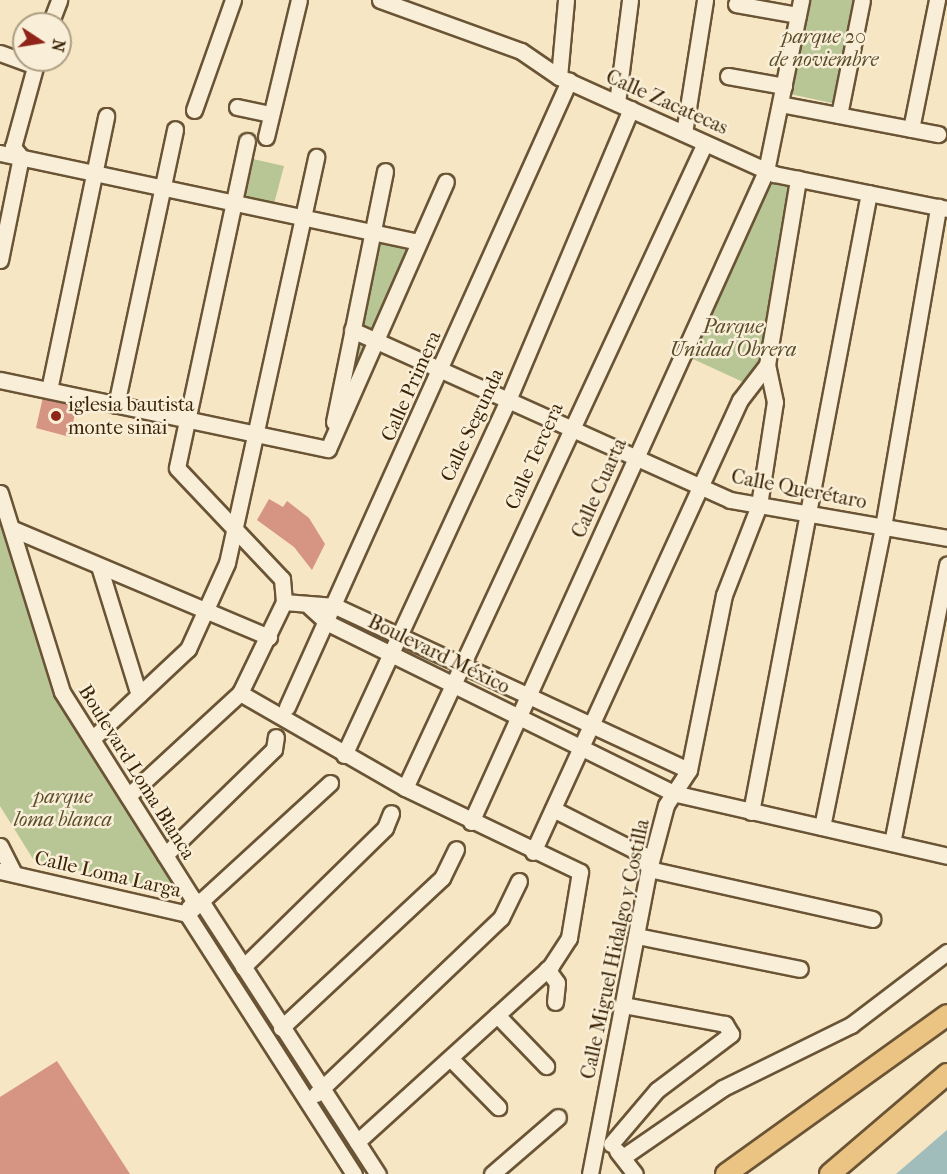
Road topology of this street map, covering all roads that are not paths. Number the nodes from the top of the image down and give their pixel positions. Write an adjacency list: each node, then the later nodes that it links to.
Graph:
1 (233, 0): 19 (street)
2 (299, 0): 21 (street)
3 (380, 0): 9 (street, Calle Zacatecas)
4 (566, 0): 14 (street, Calle Primera)
5 (630, 0): 16 (street)
6 (705, 0): 26 (street)
7 (862, 0): 22 (street)
8 (937, 0): 25 (street)
9 (400, 3): 14 (street, Calle Zacatecas)
10 (736, 4): 11 (street)
11 (799, 8): 15 (street, Calle Cuarta)
12 (34, 72): 32 (street)
13 (728, 76): 15 (street)
14 (564, 79): 16 (street, Calle Zacatecas); 50 (street, Calle Primera)
15 (784, 86): 17 (street, Calle Cuarta)
16 (617, 103): 20 (street, Calle Zacatecas)
17 (780, 105): 22 (street); 35 (street, Calle Cuarta)
18 (237, 107): 21 (street)
19 (194, 110)
20 (632, 110): 26 (street, Calle Zacatecas); 53 (street, Calle Segunda)
21 (272, 114): 28 (street)
22 (839, 115): 25 (street)
23 (106, 116): 36 (street)
24 (175, 129): 39 (street)
25 (911, 129): 27 (street)
26 (684, 133): 30 (street, Calle Zacatecas)
27 (938, 134)
28 (266, 137)
29 (247, 141): 41 (street)
30 (705, 143): 35 (street, Calle Zacatecas); 56 (street, Calle Tercera)
31 (0, 153): 32 (street)
32 (21, 157): 36 (street); 46 (street)
33 (316, 157): 43 (street)
34 (385, 171): 44 (street)
35 (766, 171): 37 (street, Calle Zacatecas); 59 (street, Calle Cuarta)
36 (94, 172): 39 (street); 52 (street)
37 (798, 179): 40 (street, Calle Zacatecas); 49 (street, Calle Miguel Hidalgo y Costilla)
38 (446, 182): 45 (street)
39 (162, 187): 41 (street); 54 (street)
40 (869, 193): 42 (street, Calle Zacatecas); 63 (street)
41 (234, 202): 43 (street); 55 (street)
42 (942, 208): 64 (street)
43 (304, 216): 44 (street); 57 (street)
44 (373, 231): 45 (street); 47 (street)
45 (419, 242): 48 (street)
46 (0, 260)
47 (352, 330): 48 (street, Calle Querétaro); 58 (street)
48 (377, 341): 50 (street, Calle Querétaro); 58 (street)
49 (767, 365): 60 (street); 62 (street, Calle Miguel Hidalgo y Costilla)
50 (442, 370): 53 (street, Calle Querétaro); 71 (street, Calle Primera)
51 (0, 380): 52 (street)
52 (49, 390): 54 (street)
53 (508, 400): 56 (street, Calle Querétaro); 75 (street, Calle Segunda)
54 (116, 405): 55 (street)
55 (188, 420): 57 (street); 66 (street)
56 (569, 428): 59 (street, Calle Querétaro); 78 (street, Calle Tercera)
57 (258, 434): 58 (street); 66 (street)
58 (328, 448)
59 (636, 458): 60 (street, Calle Querétaro); 82 (street, Calle Cuarta)
60 (701, 486): 62 (street, Calle Querétaro); 85 (street)
61 (0, 493): 65 (street, Boulevard Loma Blanca)
62 (759, 505): 63 (street, Calle Querétaro); 90 (street, Calle Miguel Hidalgo y Costilla)
63 (809, 514): 64 (street, Calle Querétaro); 96 (street)
64 (883, 527): 67 (street, Calle Querétaro); 99 (street)
65 (13, 529): 69 (street); 87 (street, Boulevard Loma Blanca)
66 (232, 530): 70 (street); 73 (street)
67 (947, 538)
68 (947, 564): 100 (street)
69 (99, 566): 73 (street); 81 (street)
70 (284, 602): 72 (street); 76 (street)
71 (336, 606): 72 (street, Boulevard México); 74 (street, Calle Primera); 75 (street, Boulevard México)
72 (310, 607): 74 (street, Boulevard México)
73 (206, 610): 76 (street); 81 (street)
74 (328, 623): 77 (street, Boulevard México); 83 (street, Calle Primera)
75 (398, 634): 77 (street, Calle Segunda); 78 (street, Boulevard México)
76 (269, 637): 80 (street)
77 (392, 654): 79 (street, Boulevard México); 89 (street, Calle Segunda)
78 (464, 665): 79 (street, Calle Tercera); 82 (street, Boulevard México)
79 (455, 685): 84 (street, Boulevard México); 92 (street, Calle Tercera)
80 (240, 693): 89 (street); 94 (street)
81 (140, 695): 87 (street)
82 (529, 695): 84 (street, Calle Cuarta); 85 (street, Boulevard México)
83 (287, 707)
84 (518, 717): 88 (street, Boulevard México); 98 (street, Calle Cuarta)
85 (592, 724): 88 (street); 90 (street, Boulevard México)
86 (276, 737): 104 (street)
87 (92, 739): 94 (street, Boulevard Loma Blanca)
88 (581, 751): 93 (street, Boulevard México); 95 (street)
89 (344, 754): 92 (street)
90 (689, 770): 93 (street, Calle Miguel Hidalgo y Costilla)
91 (330, 783): 109 (street, Calle Loma Larga)
92 (405, 788): 98 (street)
93 (673, 793): 96 (street, Boulevard México); 106 (street, Calle Miguel Hidalgo y Costilla)
94 (128, 796): 104 (street, Boulevard Loma Blanca)
95 (553, 809): 103 (street); 106 (street)
96 (751, 812): 99 (street, Boulevard México)
97 (392, 813): 114 (street)
98 (471, 822): 103 (street)
99 (822, 827): 100 (street, Boulevard México)
100 (892, 843): 105 (street, Boulevard México)
101 (0, 846): 107 (street)
102 (456, 849): 121 (street)
103 (533, 852): 115 (street)
104 (165, 855): 109 (street, Boulevard Loma Blanca)
105 (947, 856)
106 (650, 869): 111 (street); 112 (street, Calle Miguel Hidalgo y Costilla)
107 (7, 873): 110 (street, Calle Loma Larga)
108 (519, 880): 125 (street)
109 (198, 901): 110 (street, Calle Loma Larga); 114 (street, Boulevard Loma Blanca)
110 (188, 914): 126 (street)
111 (872, 919)
112 (637, 936): 116 (street); 118 (street, Calle Miguel Hidalgo y Costilla)
113 (947, 952): 131 (street)
114 (243, 967): 121 (street, Boulevard Loma Blanca)
115 (547, 969): 117 (street); 119 (street)
116 (800, 969)
117 (555, 1002)
118 (623, 1005): 129 (street, Calle Miguel Hidalgo y Costilla); 129 (street)
119 (497, 1015): 122 (street); 123 (street)
120 (947, 1016): 136 (main road)
121 (281, 1028): 125 (street, Boulevard Loma Blanca)
122 (450, 1058): 127 (street); 130 (street)
123 (546, 1066)
124 (947, 1074): 137 (main road)
125 (323, 1090): 126 (street); 130 (street, Boulevard Loma Blanca)
126 (306, 1101): 132 (street)
127 (498, 1107)
128 (558, 1117): 134 (street)
129 (605, 1140): 131 (street); 135 (street, Calle Miguel Hidalgo y Costilla)
130 (357, 1142): 133 (street, Boulevard Loma Blanca)
131 (628, 1164)
132 (354, 1174)
133 (378, 1174)
134 (492, 1174)
135 (590, 1174)
136 (726, 1174)
137 (830, 1174)

